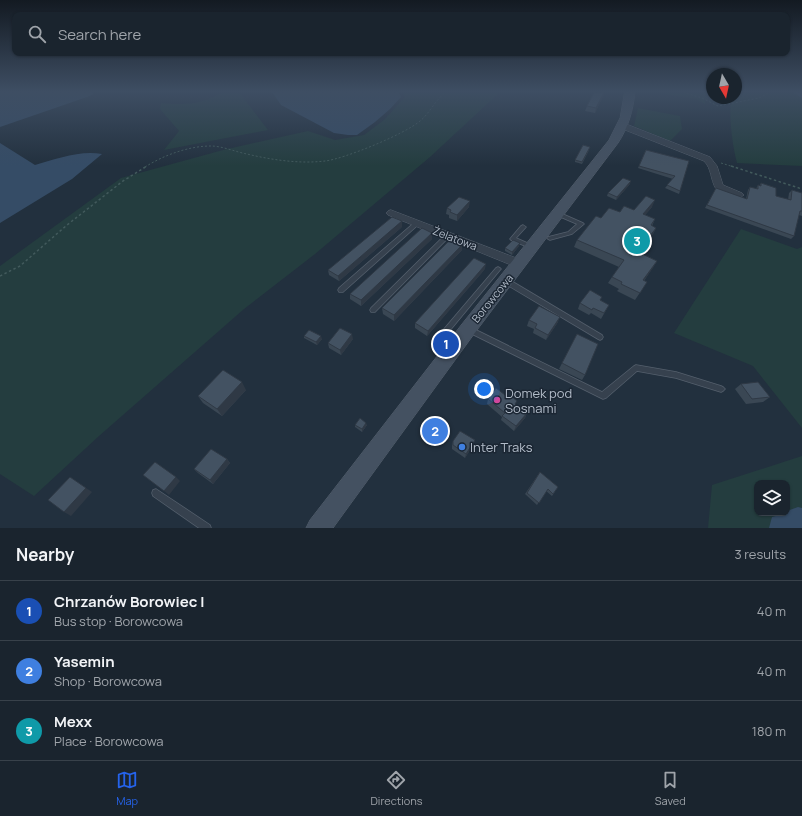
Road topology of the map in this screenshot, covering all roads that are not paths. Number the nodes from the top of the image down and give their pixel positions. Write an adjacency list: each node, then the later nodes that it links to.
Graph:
1 (626, 117): 2 (street, Borowcowa)
2 (623, 126): 3 (street); 5 (street, Borowcowa)
3 (739, 194)
4 (391, 212): 6 (street, Żelatowa)
5 (558, 214): 9 (lane); 10 (street, Borowcowa)
6 (417, 223): 8 (street, Żelatowa); 13 (lane)
7 (523, 227): 10 (lane)
8 (448, 235): 11 (street, Żelatowa); 14 (lane)
9 (550, 238)
10 (532, 247): 11 (street, Borowcowa)
11 (520, 264): 12 (street, Borowcowa)
12 (502, 275): 15 (street, Borowcowa); 17 (lane)
13 (341, 290)
14 (373, 310)
15 (472, 312): 16 (street, Borowcowa); 18 (lane)
16 (468, 328): 19 (lane); 22 (street, Borowcowa)
17 (600, 336)
18 (435, 344)
19 (721, 389)
20 (156, 493): 21 (lane)
21 (207, 528)
22 (318, 528)

